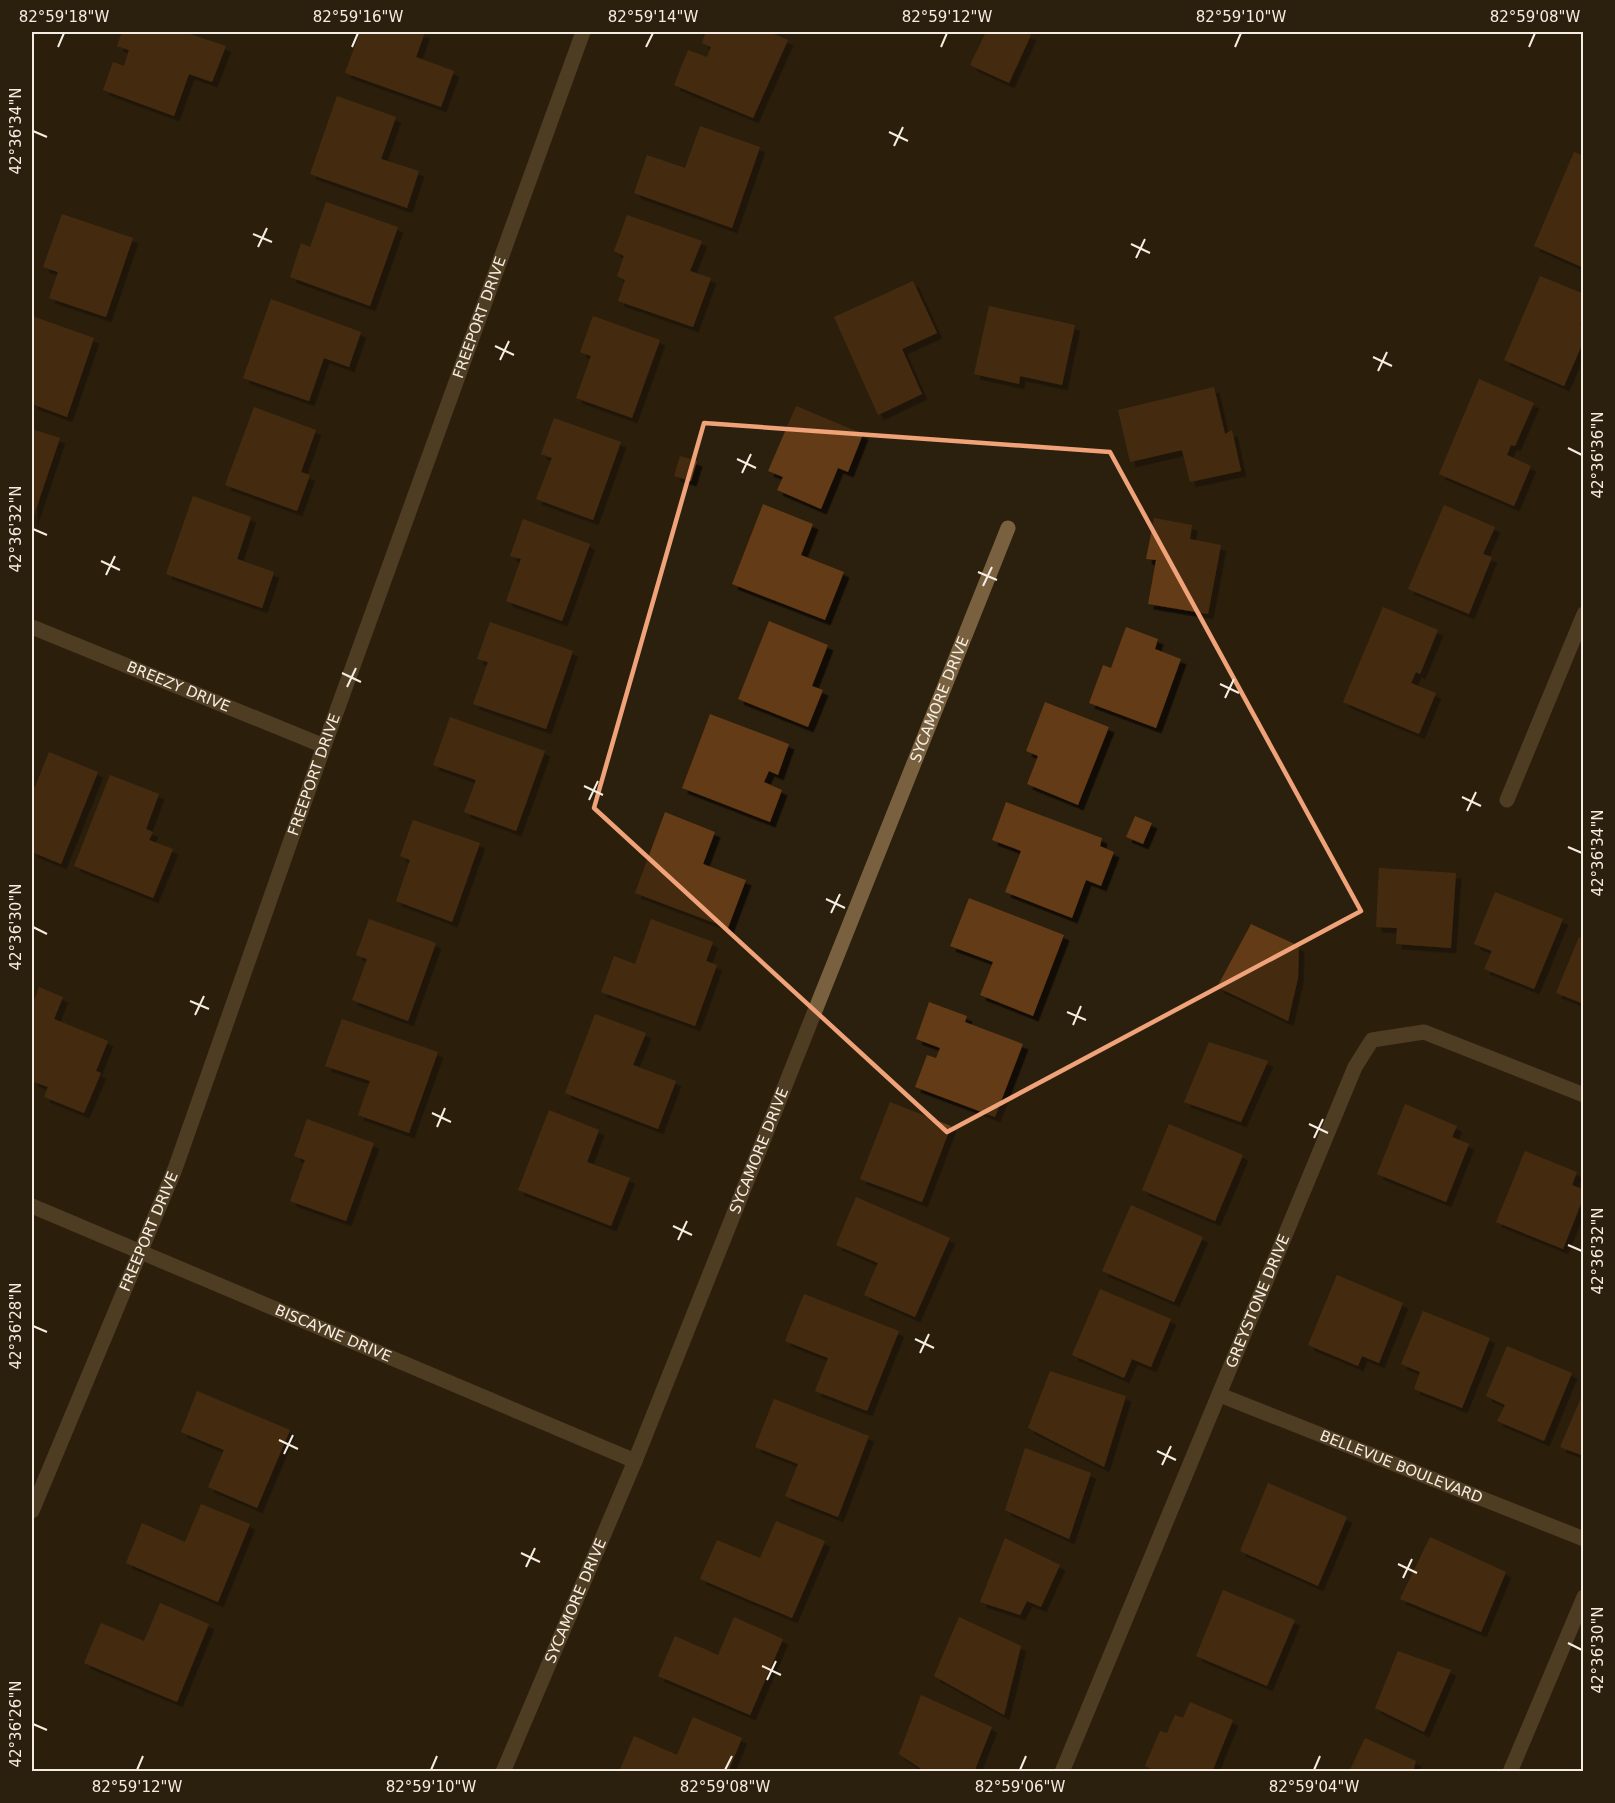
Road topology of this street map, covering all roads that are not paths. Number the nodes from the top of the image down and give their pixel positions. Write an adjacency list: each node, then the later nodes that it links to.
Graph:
1 (583, 32): 5 (street, FREEPORT DRIVE)
2 (1008, 528): 11 (street, SYCAMORE DRIVE)
3 (1584, 614): 6 (street)
4 (32, 627): 5 (street, BREEZY DRIVE)
5 (324, 746): 9 (street, FREEPORT DRIVE)
6 (1507, 800)
7 (1584, 1095): 10 (street, GREYSTONE DRIVE)
8 (32, 1206): 9 (street, BISCAYNE DRIVE)
9 (141, 1254): 11 (street, BISCAYNE DRIVE); 12 (street, FREEPORT DRIVE)
10 (1220, 1395): 13 (street, BELLEVUE BOULEVARD); 16 (street, GREYSTONE DRIVE)
11 (635, 1461): 15 (street, SYCAMORE DRIVE)
12 (32, 1511)
13 (1584, 1539)
14 (1584, 1597): 17 (street)
15 (503, 1772)
16 (1062, 1772)
17 (1510, 1772)

